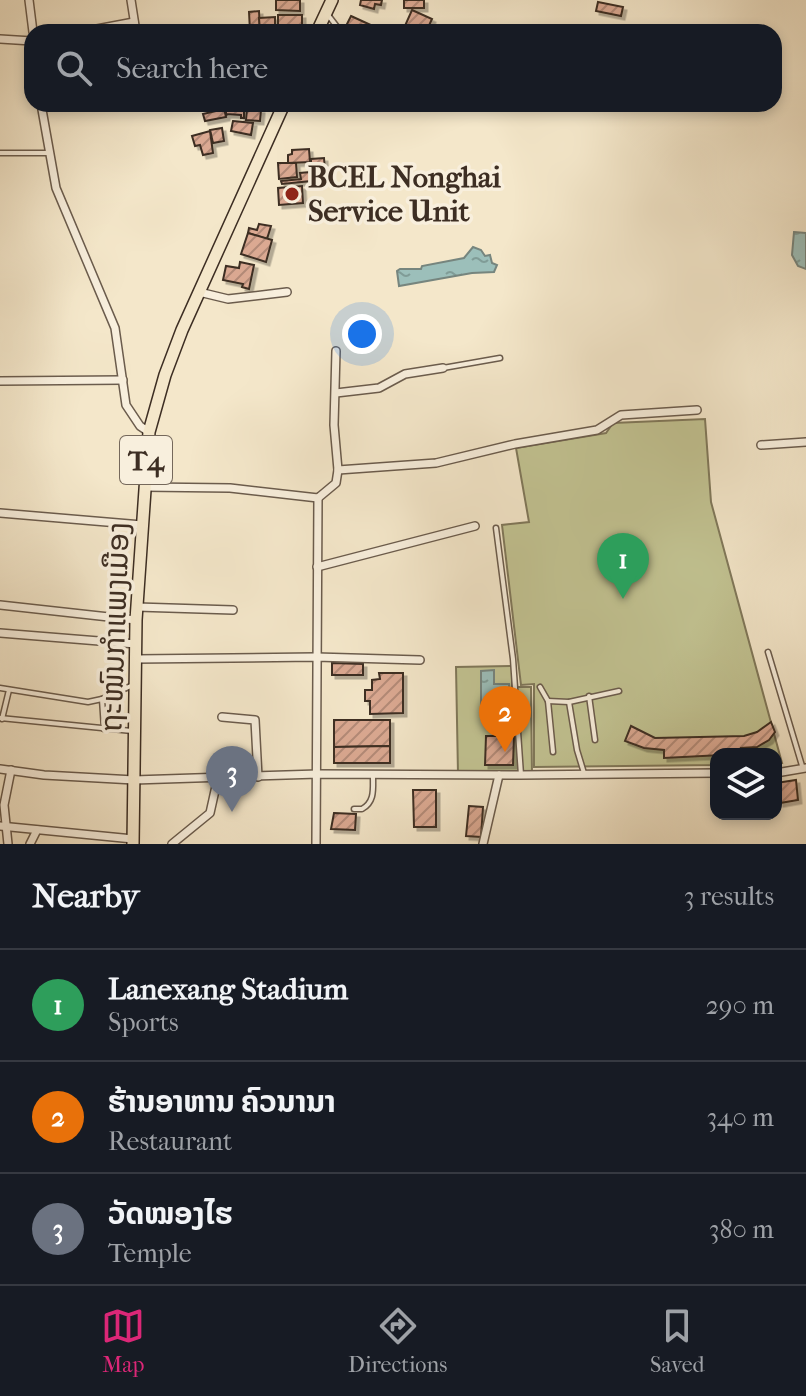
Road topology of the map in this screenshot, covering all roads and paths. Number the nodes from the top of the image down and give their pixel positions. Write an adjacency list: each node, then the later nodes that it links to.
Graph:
1 (29, 0): 6 (street)
2 (131, 0): 5 (street)
3 (332, 0): 4 (main road)
4 (326, 14): 8 (main road); 9 (lane)
5 (134, 22): 7 (street)
6 (32, 24)
7 (123, 24)
8 (321, 24)
9 (334, 24)
10 (0, 39): 11 (street)
11 (24, 40)
12 (42, 112): 15 (street)
13 (280, 112): 16 (main road, ຖະໜົນກຳແພງເມືອງ / T4)
14 (0, 153): 15 (lane)
15 (50, 153): 21 (street)
16 (199, 292): 17 (street); 25 (main road, ຖະໜົນກຳແພງເມືອງ / T4)
17 (287, 292)
18 (336, 351): 23 (street)
19 (500, 358): 20 (lane)
20 (443, 368): 23 (street)
21 (123, 380): 22 (street); 25 (street)
22 (0, 381)
23 (336, 393): 28 (street)
24 (697, 410): 28 (street)
25 (149, 432): 29 (main road, ຖະໜົນກຳແພງເມືອງ / T4)
26 (806, 442): 27 (street)
27 (761, 445)
28 (338, 470): 30 (street)
29 (144, 487): 30 (street); 32 (main road, ຖະໜົນກຳແພງເມືອງ / T4)
30 (318, 498): 35 (street)
31 (0, 513): 32 (street)
32 (142, 525): 38 (main road, ຖະໜົນກຳແພງເມືອງ / T4)
33 (475, 526): 35 (street)
34 (496, 528): 69 (lane)
35 (317, 567): 42 (street)
36 (0, 605): 38 (street)
37 (233, 610): 38 (street)
38 (137, 614): 40 (main road, ຖະໜົນກຳແພງເມືອງ / T4)
39 (0, 633): 40 (street)
40 (136, 644): 43 (main road, ຖະໜົນກຳແພງເມືອງ / T4)
41 (768, 652): 61 (lane)
42 (316, 657): 43 (street); 44 (street); 65 (street)
43 (136, 659): 45 (main road, ຖະໜົນກຳແພງເມືອງ / T4)
44 (420, 660)
45 (136, 684): 51 (lane); 57 (main road, ຖະໜົນກຳແພງເມືອງ / T4)
46 (540, 687): 52 (lane)
47 (0, 688): 48 (lane)
48 (9, 690): 51 (lane); 55 (lane)
49 (619, 691): 50 (lane)
50 (589, 696): 53 (lane); 58 (lane)
51 (102, 699): 56 (lane)
52 (548, 701): 53 (lane); 59 (lane)
53 (569, 702): 67 (lane)
54 (222, 717): 71 (street)
55 (1, 718): 56 (lane)
56 (104, 729): 57 (lane)
57 (135, 731): 72 (main road, ຖະໜົນກຳແພງເມືອງ / T4)
58 (595, 740)
59 (553, 752)
60 (0, 769): 62 (street)
61 (805, 769): 63 (street)
62 (11, 770): 72 (street); 74 (street)
63 (782, 772)
64 (710, 773): 67 (street)
65 (318, 774): 66 (street); 71 (street); 80 (street)
66 (373, 774): 68 (street); 73 (lane)
67 (585, 774): 69 (street)
68 (499, 775): 69 (street); 81 (street)
69 (521, 775)
70 (218, 777): 71 (street); 72 (street); 79 (street)
71 (258, 777)
72 (134, 780): 76 (main road, ຖະໜົນກຳແພງເມືອງ / T4)
73 (354, 809)
74 (3, 827): 75 (street); 77 (street)
75 (37, 830): 76 (street); 78 (street)
76 (133, 842)
77 (8, 844)
78 (30, 844)
79 (172, 844)
80 (316, 844)
81 (483, 844)

